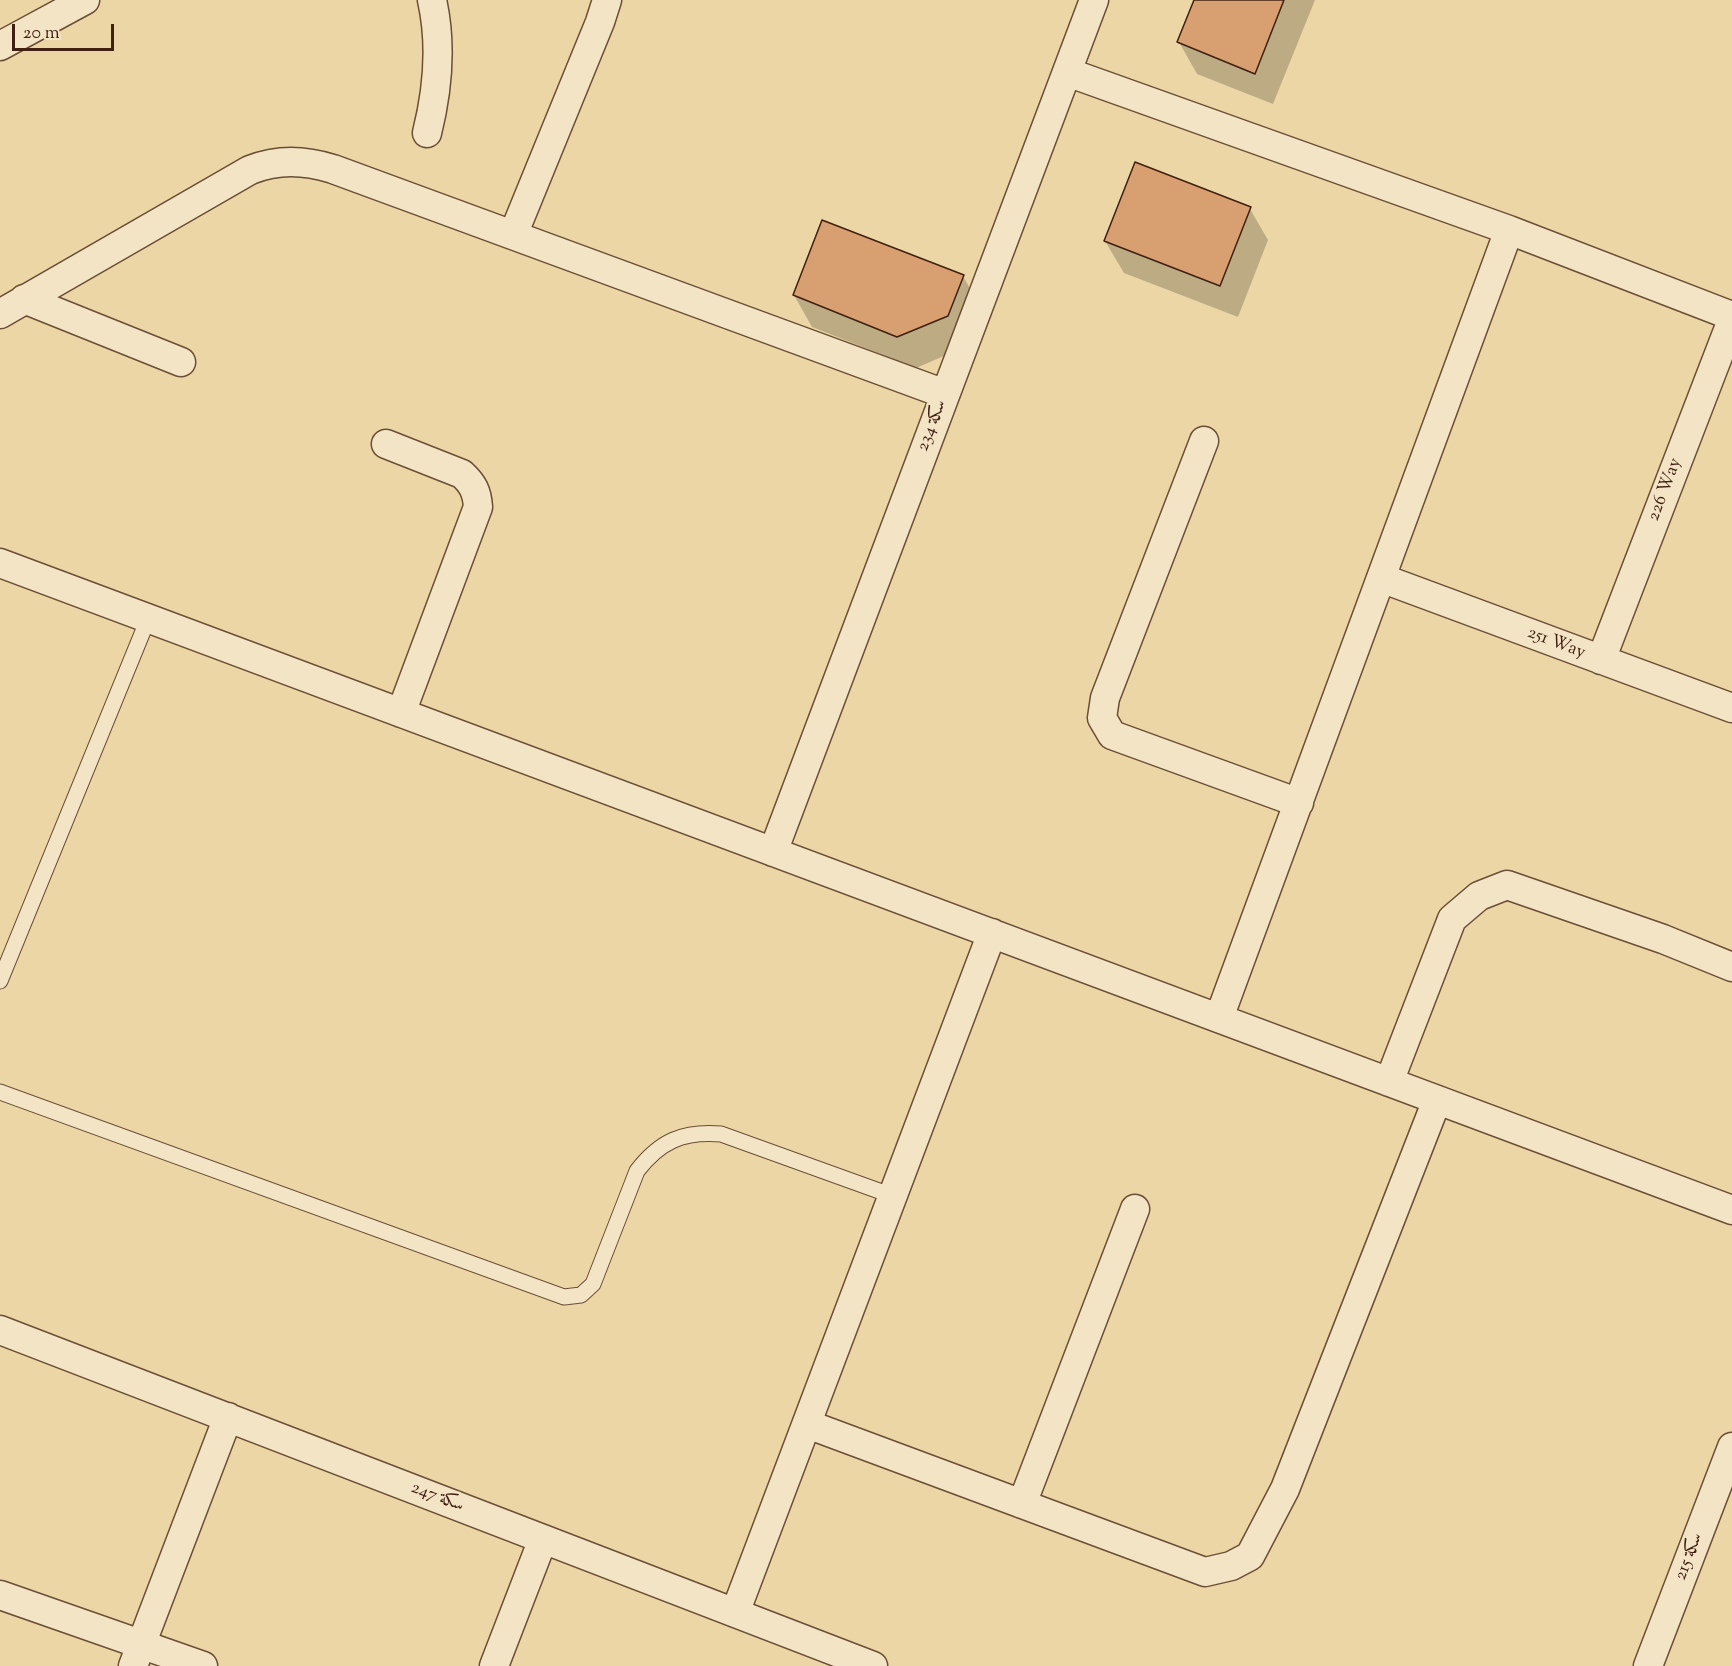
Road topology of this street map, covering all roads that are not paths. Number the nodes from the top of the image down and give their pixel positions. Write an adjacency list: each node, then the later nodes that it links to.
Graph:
1 (85, 0): 5 (street)
2 (432, 0): 7 (street)
3 (607, 0): 9 (street)
4 (1094, 0): 6 (street, سكة 234)
5 (0, 46)
6 (1067, 72): 8 (street); 14 (street, سكة 234)
7 (427, 133)
8 (1509, 230): 12 (street); 18 (street)
9 (513, 235): 10 (street); 14 (street)
10 (24, 299): 11 (street); 13 (street)
11 (0, 314)
12 (1732, 318): 20 (street, 226 Way)
13 (181, 362)
14 (945, 394): 24 (street, سكة 234)
15 (1204, 441): 23 (street)
16 (386, 444): 22 (street)
17 (0, 563): 19 (street)
18 (1381, 578): 20 (street, 251 Way); 23 (street)
19 (148, 619): 22 (street); 27 (lane)
20 (1600, 660): 21 (street, 251 Way)
21 (1732, 708)
22 (401, 713): 24 (street)
23 (1299, 803): 28 (street)
24 (773, 852): 25 (street)
25 (992, 933): 28 (street); 32 (street)
26 (1732, 967): 29 (street)
27 (0, 981)
28 (1219, 1018): 29 (street)
29 (1389, 1082): 31 (street)
30 (0, 1092): 32 (lane)
31 (1437, 1100): 34 (street); 40 (street)
32 (893, 1196): 37 (street)
33 (1135, 1209): 40 (street)
34 (1732, 1210)
35 (0, 1330): 36 (street, سكة 247)
36 (228, 1417): 41 (street, سكة 247); 44 (street)
37 (807, 1424): 40 (street); 43 (street)
38 (1732, 1447): 39 (street, سكة 215)
39 (1724, 1492): 48 (street, سكة 215)
40 (1022, 1504)
41 (543, 1539): 43 (street, سكة 247); 46 (street)
42 (0, 1595): 44 (street)
43 (735, 1613): 47 (street, سكة 247)
44 (137, 1655): 45 (street)
45 (203, 1666)
46 (494, 1666)
47 (873, 1666)
48 (1648, 1666)

